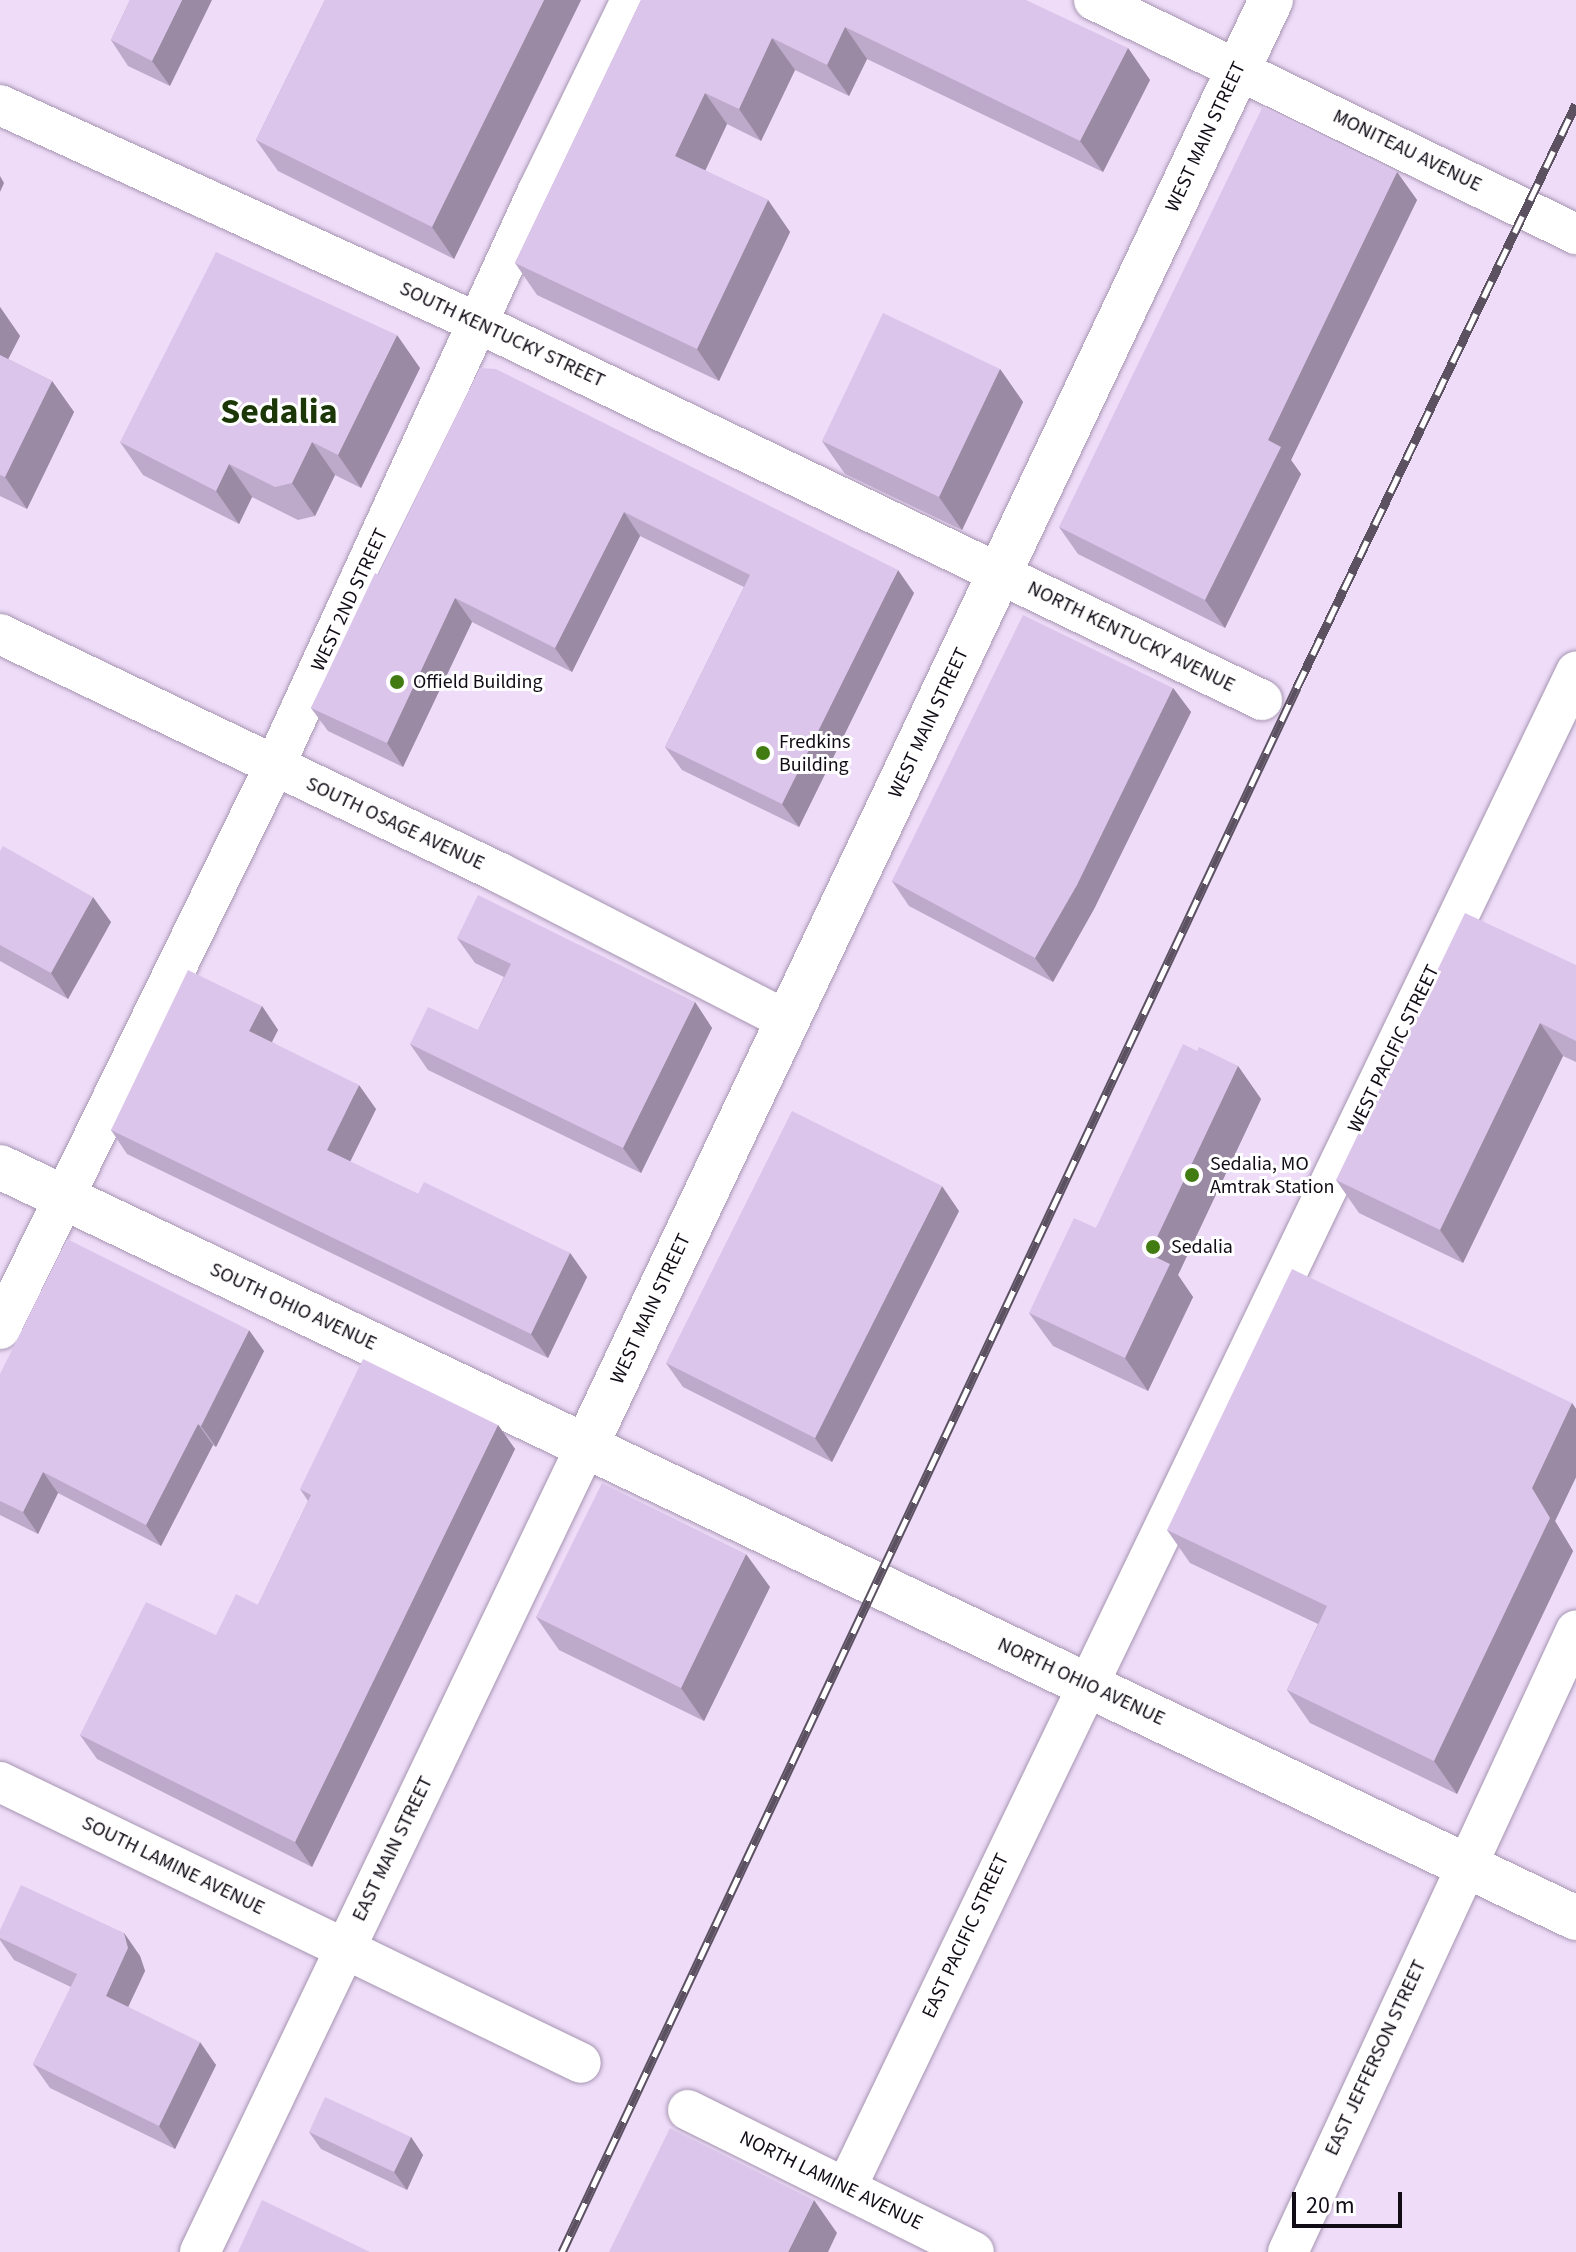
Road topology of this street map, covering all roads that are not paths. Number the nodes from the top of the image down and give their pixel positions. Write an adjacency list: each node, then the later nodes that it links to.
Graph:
1 (631, 0): 7 (street, WEST 2ND STREET)
2 (1094, 0): 4 (street, MONITEAU AVENUE)
3 (1271, 0): 4 (main road, WEST MAIN STREET)
4 (1238, 68): 6 (street, MONITEAU AVENUE); 8 (main road, WEST MAIN STREET)
5 (0, 105): 7 (street, SOUTH KENTUCKY STREET)
6 (1576, 234)
7 (478, 323): 8 (street, SOUTH KENTUCKY STREET); 12 (street, WEST 2ND STREET)
8 (1000, 574): 11 (street, NORTH KENTUCKY AVENUE); 13 (main road, WEST MAIN STREET)
9 (0, 634): 12 (street, SOUTH OSAGE AVENUE)
10 (1576, 672): 19 (street, WEST PACIFIC STREET)
11 (1262, 700)
12 (274, 767): 13 (street, SOUTH OSAGE AVENUE); 15 (street, WEST 2ND STREET)
13 (788, 1021): 17 (main road, WEST MAIN STREET)
14 (0, 1167): 15 (main road, SOUTH OHIO AVENUE)
15 (63, 1197): 16 (street, WEST 2ND STREET); 17 (main road, SOUTH OHIO AVENUE)
16 (0, 1329)
17 (586, 1446): 19 (main road, NORTH OHIO AVENUE); 23 (street, EAST MAIN STREET)
18 (1576, 1630): 21 (street, EAST JEFFERSON STREET)
19 (1086, 1684): 21 (main road, NORTH OHIO AVENUE); 26 (street, EAST PACIFIC STREET)
20 (0, 1782): 23 (street, SOUTH LAMINE AVENUE)
21 (1466, 1866): 22 (main road, NORTH OHIO AVENUE); 29 (street, EAST JEFFERSON STREET)
22 (1576, 1918)
23 (345, 1950): 24 (street); 28 (street, EAST MAIN STREET)
24 (581, 2063)
25 (688, 2110): 26 (street, NORTH LAMINE AVENUE)
26 (846, 2188): 27 (street, NORTH LAMINE AVENUE)
27 (952, 2247)
28 (200, 2252)
29 (1288, 2252)

